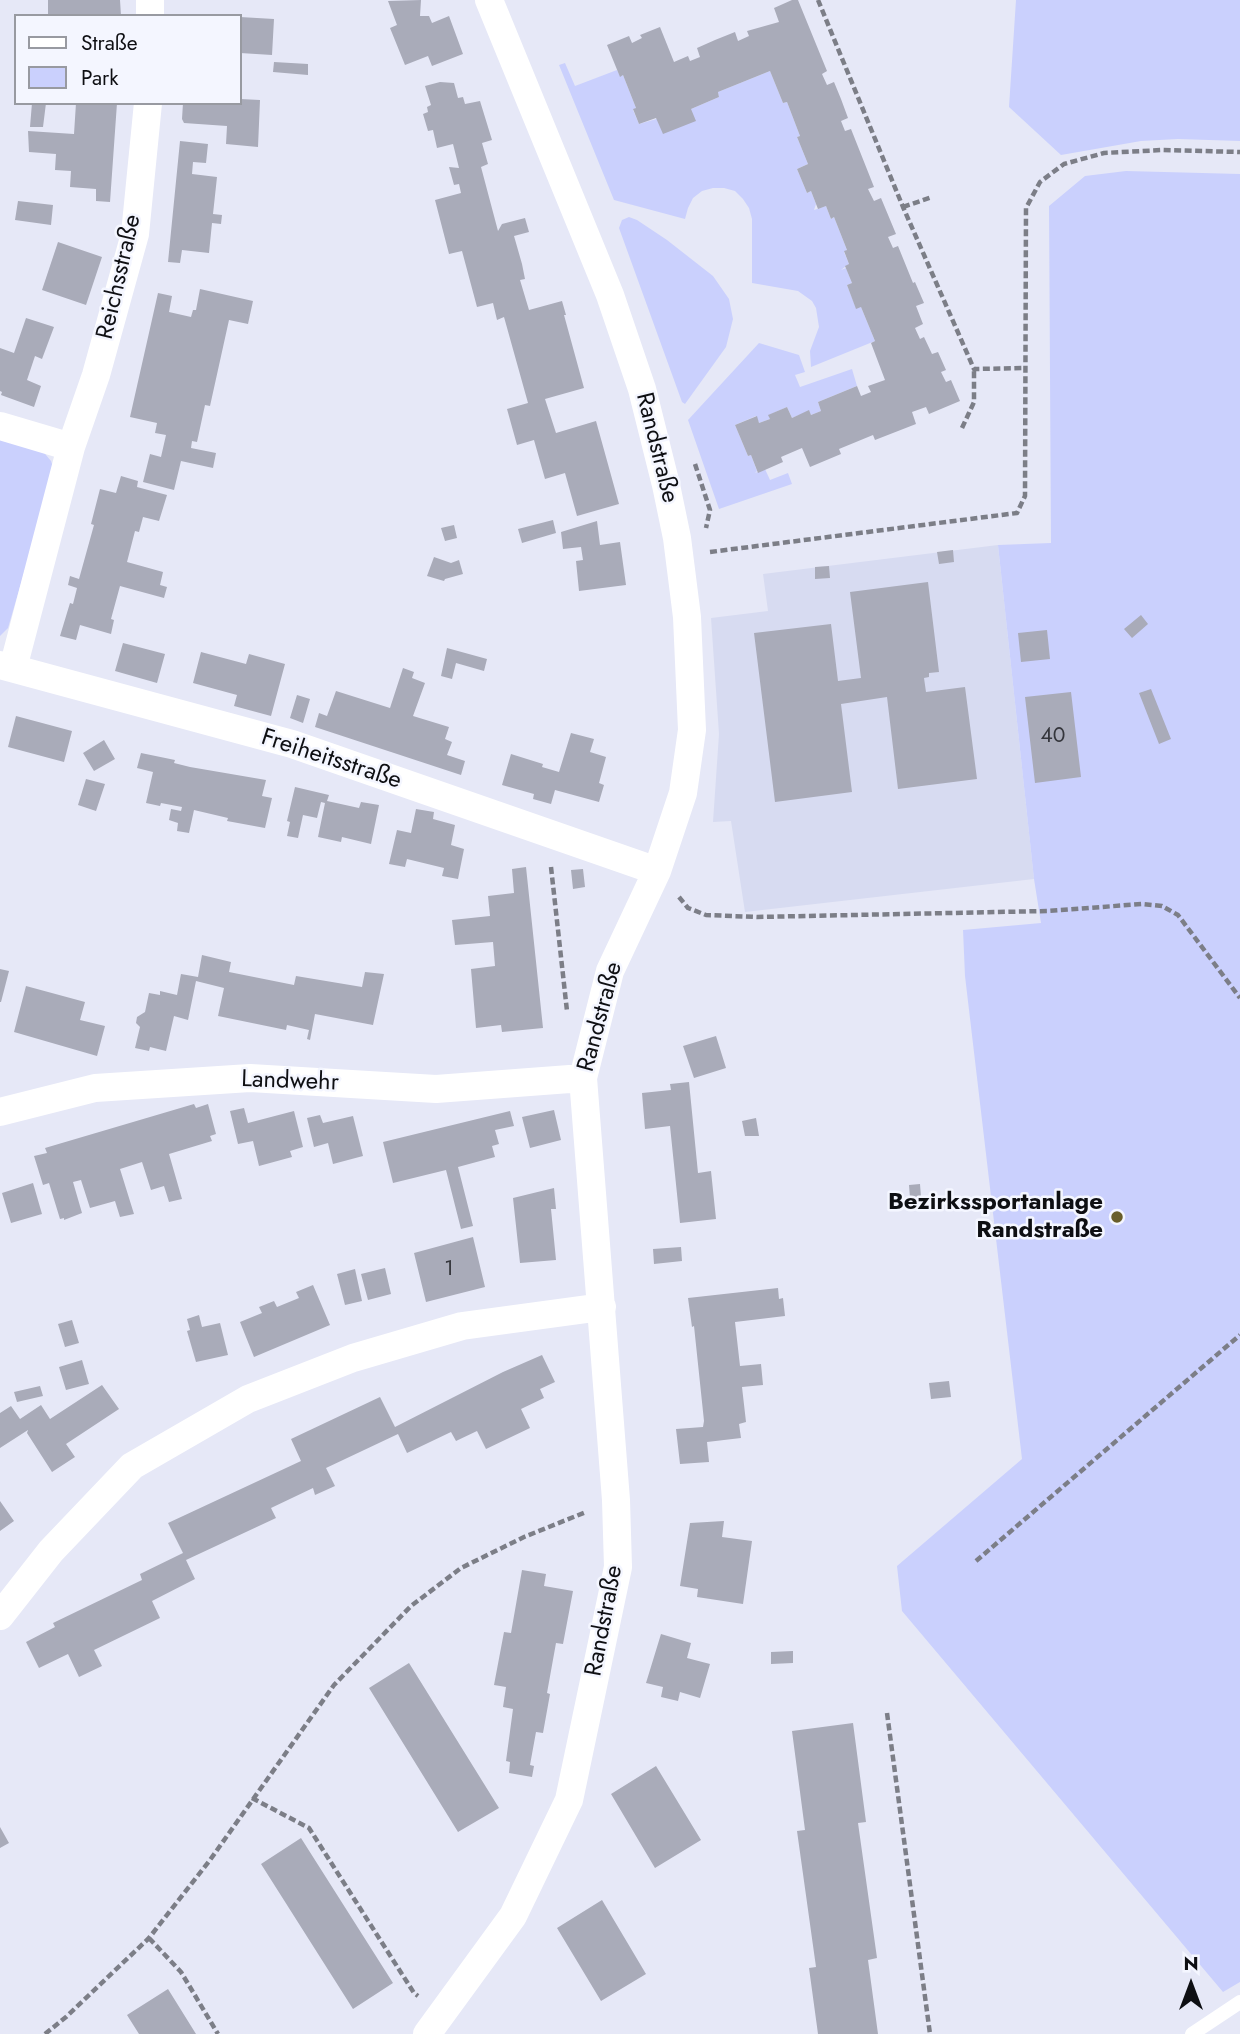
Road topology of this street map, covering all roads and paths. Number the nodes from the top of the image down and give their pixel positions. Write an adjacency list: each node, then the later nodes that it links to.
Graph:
1 (489, 0): 12 (street, Randstraße)
2 (818, 0): 6 (path)
3 (148, 105): 11 (street, Reichsstraße)
4 (1240, 152): 7 (path)
5 (932, 197): 6 (path)
6 (903, 207): 8 (path)
7 (1026, 368): 8 (path); 12 (path)
8 (974, 369): 10 (path)
9 (0, 426): 11 (street)
10 (962, 428)
11 (71, 447): 13 (street, Reichsstraße)
12 (679, 555): 15 (street, Randstraße)
13 (6, 666): 14 (street, Freiheitsstraße)
14 (548, 835): 15 (street, Freiheitsstraße); 17 (path)
15 (657, 871): 16 (path); 17 (street, Randstraße)
16 (1240, 998)
17 (595, 1032): 18 (street, Randstraße)
18 (583, 1079): 19 (street, Landwehr); 20 (street, Randstraße)
19 (0, 1112)
20 (602, 1307): 22 (street, Randstraße); 24 (street)
21 (1240, 1335): 23 (path)
22 (616, 1500): 26 (path); 29 (street, Randstraße)
23 (976, 1561)
24 (0, 1616)
25 (887, 1713): 32 (path)
26 (252, 1798): 27 (path); 29 (path)
27 (149, 1938): 30 (path); 31 (path)
28 (1240, 2002): 33 (lane)
29 (434, 2023)
30 (45, 2034)
31 (218, 2034)
32 (930, 2034)
33 (1192, 2034)

